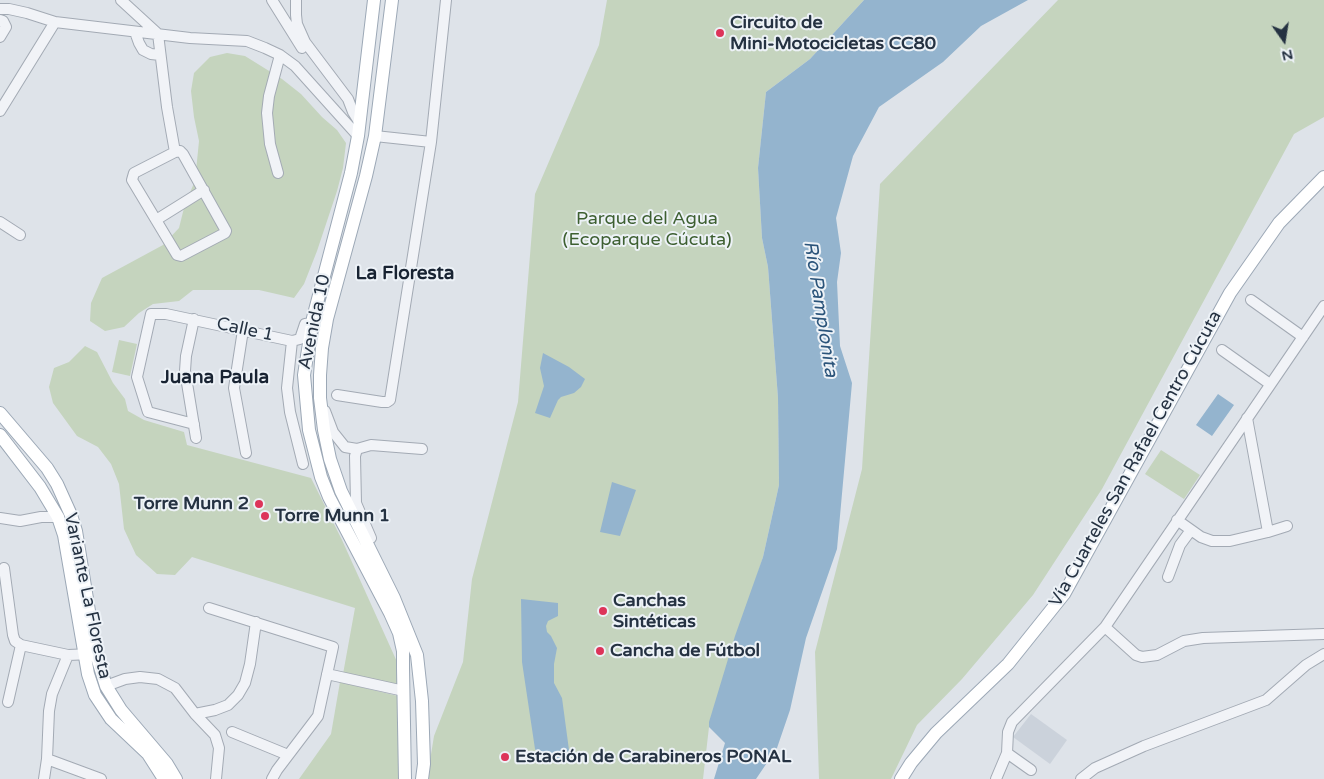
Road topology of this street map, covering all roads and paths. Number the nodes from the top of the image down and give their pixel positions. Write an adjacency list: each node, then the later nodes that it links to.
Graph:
1 (121, 0): 11 (street)
2 (272, 0): 18 (street)
3 (296, 0): 16 (street)
4 (374, 0): 15 (main road, Avenida 10)
5 (392, 0): 21 (main road, Avenida 10)
6 (446, 0): 22 (street)
7 (0, 9): 9 (street)
8 (0, 20): 12 (street)
9 (55, 22): 10 (street); 17 (street)
10 (135, 32): 11 (street); 13 (street)
11 (158, 34): 13 (street); 14 (street)
12 (0, 36)
13 (160, 55): 23 (street)
14 (280, 55): 20 (street); 24 (street)
15 (364, 93): 16 (street); 19 (main road, Avenida 10)
16 (348, 99): 18 (street)
17 (0, 111)
18 (353, 112): 19 (street)
19 (360, 122): 20 (main road, Avenida 10)
20 (358, 136): 33 (main road, Avenida 10)
21 (375, 136): 22 (street); 40 (main road, Avenida 10)
22 (430, 142): 39 (street)
23 (175, 152): 26 (street); 27 (street)
24 (278, 173)
25 (1324, 177): 85 (main road, Vía Cuarteles San Rafael Centro Cúcuta)
26 (204, 190): 27 (street); 27 (street)
27 (156, 220)
28 (0, 222): 29 (street)
29 (20, 236)
30 (1251, 300): 35 (street)
31 (1324, 306): 35 (street)
32 (194, 319): 34 (street, Calle 1); 43 (street); 43 (street, Calle 1)
33 (312, 323): 36 (street, Calle 1); 69 (main road, Avenida 10)
34 (243, 330): 36 (street, Calle 1); 48 (street)
35 (1303, 337): 38 (street)
36 (292, 341): 49 (street)
37 (1222, 350): 38 (street)
38 (1270, 384): 42 (street)
39 (337, 394)
40 (320, 398): 47 (street); 56 (main road, Avenida 10)
41 (0, 413): 64 (main road, Variante La Floresta)
42 (1247, 418): 52 (street); 55 (street)
43 (194, 424): 45 (street)
44 (0, 435): 50 (main road, Variante La Floresta)
45 (196, 438)
46 (422, 448): 47 (street)
47 (357, 450): 56 (street)
48 (246, 453)
49 (303, 464)
50 (58, 517): 51 (street); 64 (main road, Variante La Floresta)
51 (0, 518)
52 (1177, 520): 54 (street); 61 (street)
53 (1286, 526): 55 (street)
54 (1191, 530): 55 (street); 58 (street)
55 (1268, 532)
56 (373, 558): 84 (main road, Avenida 10)
57 (4, 568): 63 (street)
58 (1168, 577)
59 (209, 608): 60 (street)
60 (256, 622): 67 (street); 71 (street)
61 (1105, 626): 62 (street); 73 (street)
62 (1324, 634)
63 (21, 645): 66 (street); 70 (street)
64 (90, 654): 66 (street); 68 (main road, Variante La Floresta); 79 (main road, Variante La Floresta)
65 (1324, 654): 87 (street)
66 (68, 655): 75 (street)
67 (327, 674): 69 (street); 74 (street)
68 (106, 686): 71 (street); 80 (main road, Variante La Floresta)
69 (404, 691): 83 (main road, Avenida 10)
70 (8, 702)
71 (195, 714): 81 (street)
72 (232, 732): 74 (street)
73 (1007, 753): 76 (street); 86 (street)
74 (288, 755): 82 (street)
75 (47, 759): 77 (street); 78 (street)
76 (1031, 770)
77 (44, 779)
78 (102, 779)
79 (164, 779)
80 (176, 779)
81 (216, 779)
82 (272, 779)
83 (405, 779)
84 (422, 779)
85 (901, 779)
86 (996, 779)
87 (1081, 779)

